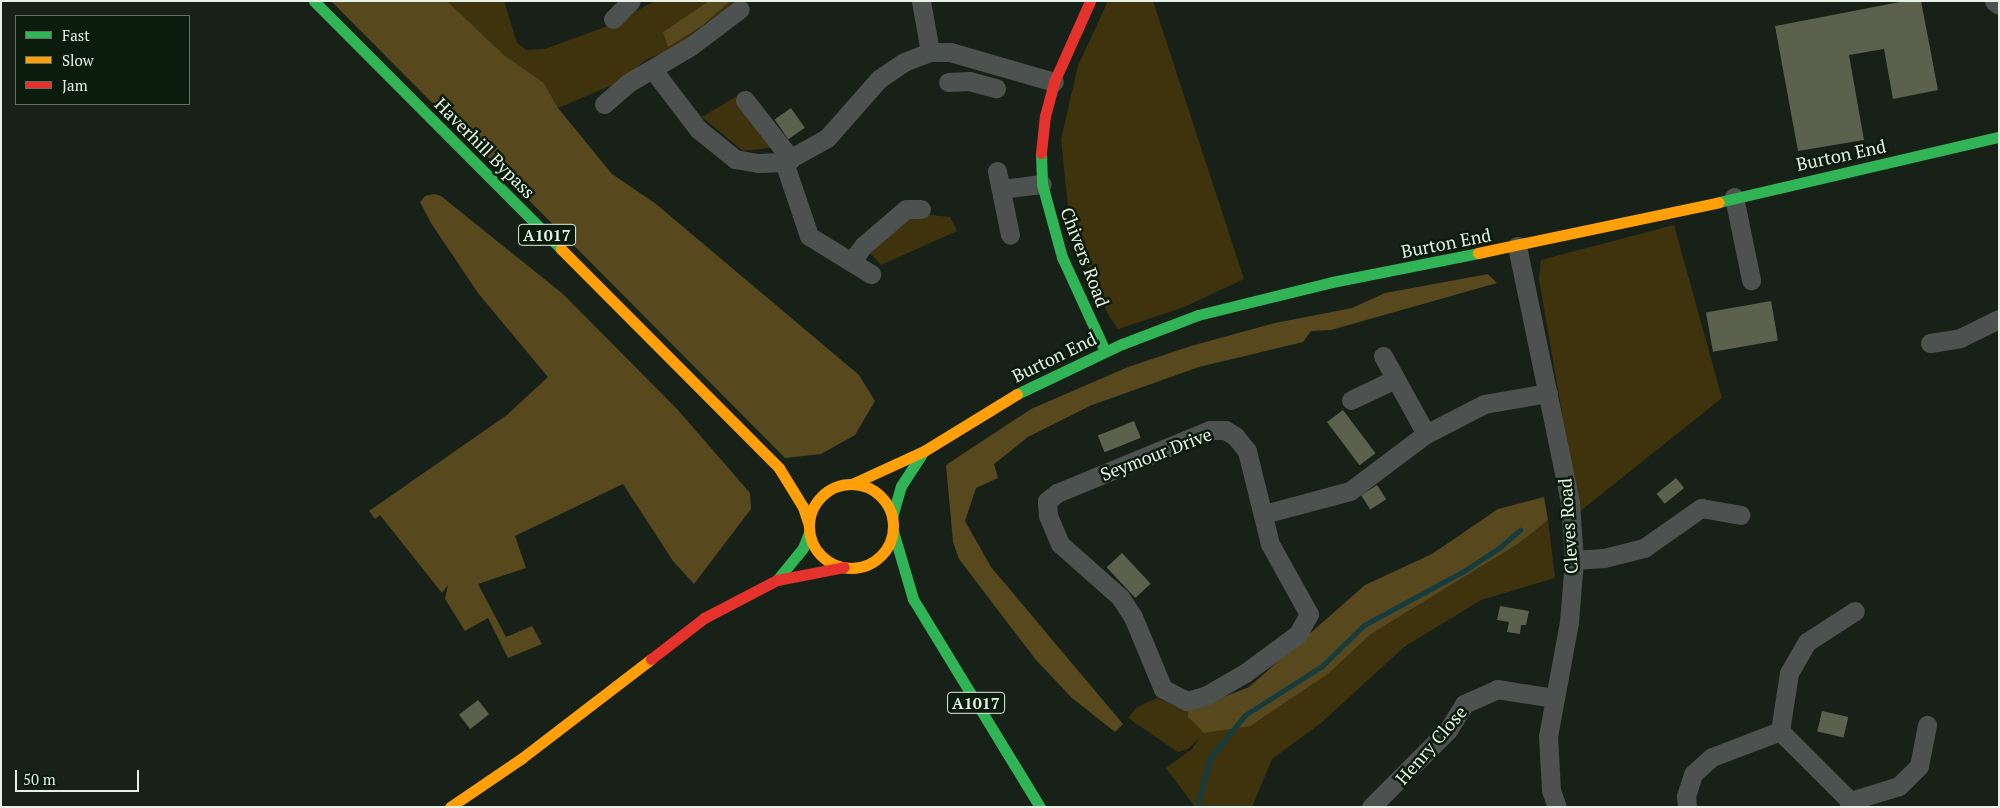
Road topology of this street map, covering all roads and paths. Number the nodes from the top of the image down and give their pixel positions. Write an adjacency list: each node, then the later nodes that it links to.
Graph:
1 (314, 1): 37 (street, Haverhill Bypass / A1017)
2 (921, 1): 9 (street)
3 (1090, 1): 14 (street, Chivers Road)
4 (1994, 1): 6 (street)
5 (628, 2): 8 (street)
6 (1999, 5)
7 (740, 9): 11 (street)
8 (612, 19)
9 (930, 52): 10 (street); 19 (street)
10 (975, 59): 12 (street); 14 (street)
11 (653, 70): 17 (street); 19 (street)
12 (969, 81): 13 (street); 15 (street)
13 (948, 82)
14 (1054, 82): 20 (street, Chivers Road)
15 (996, 88)
16 (745, 100): 19 (street)
17 (604, 104)
18 (1999, 137): 21 (street, Burton End)
19 (787, 160): 25 (street)
20 (1042, 184): 23 (street); 30 (street, Chivers Road)
21 (1734, 197): 24 (street, Burton End); 27 (street)
22 (921, 209): 25 (street)
23 (1010, 235)
24 (1517, 246): 30 (street, Burton End); 33 (street, Cleves Road)
25 (851, 262): 26 (street)
26 (871, 274)
27 (1751, 280)
28 (1999, 318): 29 (street)
29 (1930, 343)
30 (1105, 352): 36 (street, Burton End)
31 (1383, 356): 32 (street)
32 (1395, 379): 34 (street); 35 (street)
33 (1548, 393): 35 (street); 46 (street, Cleves Road)
34 (1351, 400)
35 (1426, 434): 41 (street)
36 (924, 451): 40 (street, Burton End); 43 (street, Burton End)
37 (779, 468): 38 (street, Haverhill Bypass / A1017); 44 (street, Haverhill Bypass / A1017)
38 (800, 475)
39 (820, 481): 40 (street)
40 (847, 485): 43 (street); 44 (street)
41 (1264, 514): 41 (street, Seymour Drive)
42 (1740, 515): 46 (street)
43 (892, 517): 45 (street)
44 (809, 528): 47 (street); 50 (street)
45 (893, 531): 48 (street); 52 (street, A1017)
46 (1574, 560): 54 (street, Cleves Road)
47 (844, 567): 48 (street); 50 (street)
48 (858, 568): 49 (street)
49 (879, 575)
50 (777, 580): 58 (street)
51 (899, 587): 52 (street, A1017)
52 (913, 599): 59 (street, A1017)
53 (1855, 611): 56 (street)
54 (1554, 698): 60 (street, Henry Close); 61 (street, Cleves Road)
55 (1927, 725): 57 (street)
56 (1780, 731): 57 (street); 62 (street)
57 (1849, 804)
58 (450, 807)
59 (1040, 807)
60 (1371, 807)
61 (1557, 807)
62 (1687, 807)

